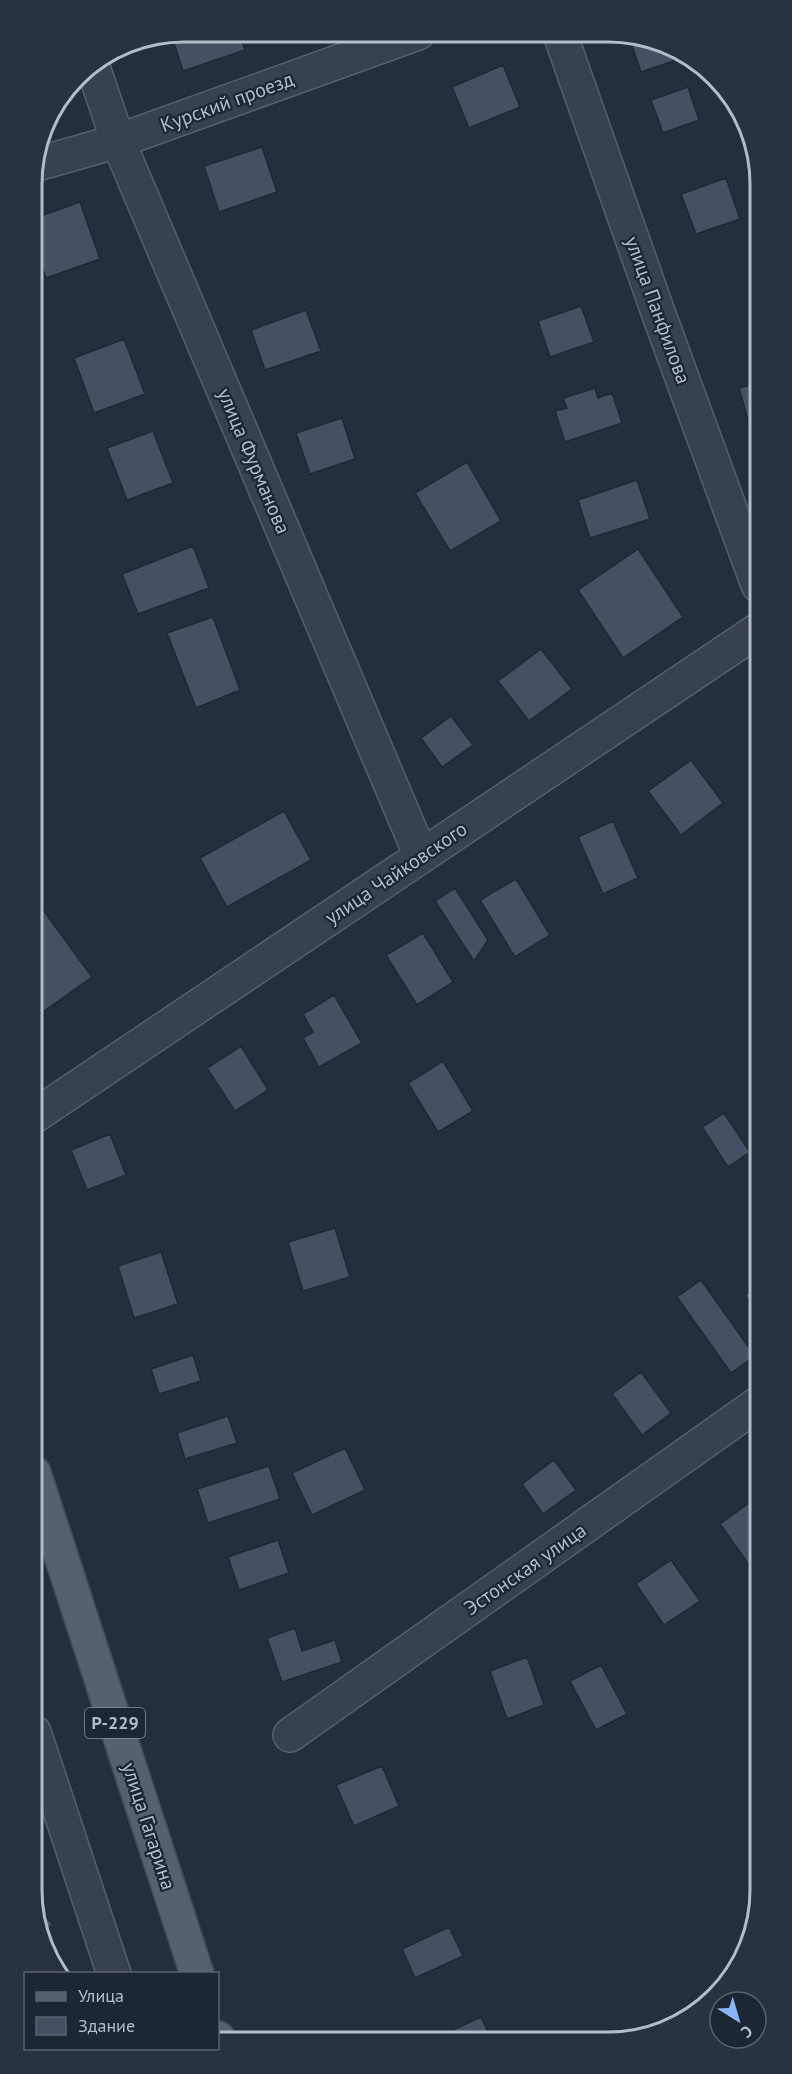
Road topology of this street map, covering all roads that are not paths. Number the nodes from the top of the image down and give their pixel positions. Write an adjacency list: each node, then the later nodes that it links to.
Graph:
1 (393, 42): 4 (street, Курский проезд)
2 (563, 42): 6 (street, улица Панфилова)
3 (95, 73): 4 (street, улица Фурманова)
4 (118, 141): 5 (street, Курский проезд); 8 (street, улица Фурманова)
5 (44, 162)
6 (750, 563)
7 (750, 635): 8 (street, улица Чайковского)
8 (421, 856): 9 (street, улица Чайковского)
9 (42, 1111)
10 (750, 1409): 12 (street, Эстонская улица)
11 (42, 1498): 15 (main road, улица Гагарина / Р-229)
12 (290, 1735)
13 (42, 1756): 14 (street)
14 (113, 1972)
15 (195, 1972)

